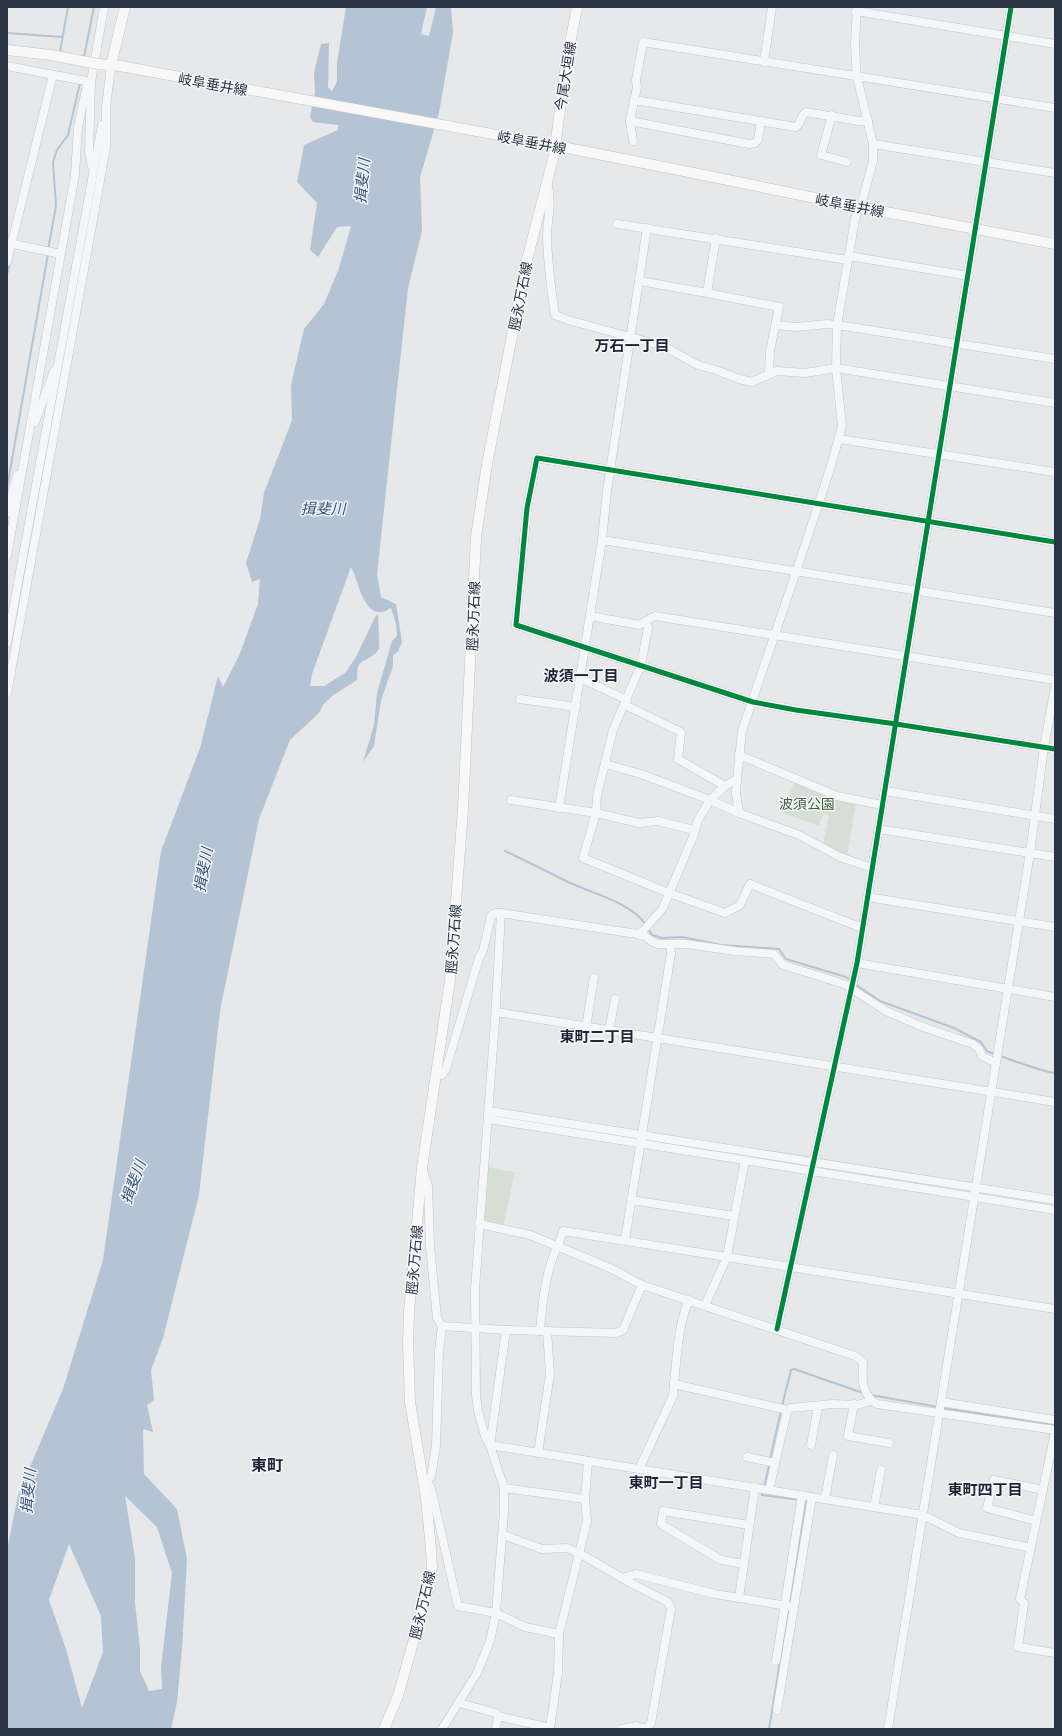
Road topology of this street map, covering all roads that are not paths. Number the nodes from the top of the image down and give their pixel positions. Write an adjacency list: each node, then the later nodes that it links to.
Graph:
1 (104, 7): 15 (street)
2 (125, 7): 12 (main road)
3 (577, 7): 26 (main road, 今尾大垣線)
4 (772, 7): 10 (street)
5 (1011, 7): 7 (street)
6 (856, 9): 7 (street); 14 (street)
7 (1007, 36): 8 (street); 16 (street)
8 (1055, 44)
9 (7, 50): 12 (main road, 岐阜垂井線, bridge)
10 (764, 62): 14 (street); 17 (street)
11 (7, 66): 13 (street)
12 (116, 66): 18 (street); 26 (main road, 岐阜垂井線)
13 (53, 75): 15 (street); 37 (street)
14 (857, 77): 16 (street); 23 (street)
15 (91, 82): 29 (street); 39 (street)
16 (997, 99): 19 (street); 28 (street)
17 (634, 100): 21 (street); 22 (street)
18 (106, 108): 29 (street); 80 (street)
19 (1055, 108)
20 (832, 115): 22 (street); 23 (street); 27 (street)
21 (630, 121): 22 (street); 24 (street)
22 (761, 121)
23 (868, 121): 25 (street)
24 (633, 141)
25 (873, 144): 28 (street); 32 (street)
26 (551, 145): 31 (main road, 脛永万石線); 32 (main road, 岐阜垂井線)
27 (848, 162)
28 (986, 162): 30 (street); 35 (street)
29 (93, 168): 50 (street)
30 (1055, 173)
31 (548, 182): 47 (street); 126 (main road, 脛永万石線)
32 (859, 207): 35 (main road, 岐阜垂井線); 40 (street)
33 (617, 224): 34 (street)
34 (647, 228): 36 (street); 43 (street)
35 (975, 229): 38 (main road, 岐阜垂井線); 42 (street)
36 (716, 238): 40 (street); 44 (street)
37 (9, 244): 39 (street); 41 (street)
38 (1055, 244)
39 (61, 254): 56 (street)
40 (848, 258): 42 (street); 45 (street)
41 (7, 262)
42 (969, 276): 48 (street)
43 (640, 281): 44 (street); 47 (street)
44 (707, 293): 46 (street)
45 (837, 325): 46 (street); 48 (street); 51 (street)
46 (776, 326): 52 (street)
47 (631, 337): 52 (street); 58 (street)
48 (958, 344): 49 (street); 53 (street)
49 (1055, 360)
50 (58, 362): 56 (street); 73 (street)
51 (836, 368): 52 (street); 53 (street); 55 (street)
52 (769, 373)
53 (950, 386): 54 (street); 57 (street)
54 (1055, 403)
55 (839, 439): 57 (street); 61 (street)
56 (26, 449): 60 (street); 66 (street)
57 (940, 454): 59 (street); 63 (street)
58 (610, 469): 61 (street); 64 (street); 74 (street)
59 (1055, 472)
60 (8, 501): 62 (street)
61 (818, 504): 63 (street); 67 (street)
62 (7, 513)
63 (927, 521): 65 (street); 68 (street)
64 (602, 540): 67 (street); 70 (street)
65 (1055, 542)
66 (7, 556)
67 (796, 572): 68 (street); 72 (street)
68 (916, 590): 69 (street); 75 (street)
69 (1055, 613)
70 (590, 616): 71 (street); 74 (street)
71 (645, 622): 72 (street); 76 (street)
72 (776, 636): 75 (street); 82 (street)
73 (7, 642)
74 (585, 646): 76 (street); 77 (street)
75 (906, 657): 78 (street); 85 (street)
76 (641, 665): 82 (street); 83 (street)
77 (580, 678): 83 (street); 84 (street)
78 (1055, 680)
79 (1055, 687): 86 (street)
80 (7, 694)
81 (520, 699): 84 (street)
82 (752, 702): 85 (street); 88 (street)
83 (626, 703): 89 (street); 91 (street)
84 (576, 707): 96 (street)
85 (896, 724): 86 (street); 92 (street)
86 (1044, 747): 87 (street); 99 (street)
87 (1055, 749)
88 (740, 755): 90 (street); 95 (street)
89 (605, 764): 94 (street); 97 (street)
90 (736, 779): 91 (street); 98 (street)
91 (725, 786): 94 (street)
92 (885, 791): 95 (street); 99 (street)
93 (510, 800): 96 (street)
94 (710, 800): 98 (street); 102 (street)
95 (882, 805): 101 (street)
96 (559, 808): 97 (street)
97 (596, 813): 102 (street); 106 (street)
98 (739, 813): 105 (street)
99 (1034, 815): 100 (street); 103 (street)
100 (1055, 819)
101 (878, 829): 103 (street); 105 (street)
102 (694, 830): 106 (street)
103 (1030, 853): 104 (street); 109 (street)
104 (1055, 857)
105 (872, 868): 107 (street)
106 (668, 893): 111 (street); 112 (street)
107 (867, 897): 109 (street); 111 (street)
108 (501, 913): 112 (street); 120 (street); 126 (street)
109 (1018, 921): 110 (street); 117 (street)
110 (1055, 927)
111 (862, 928): 114 (street)
112 (637, 934): 113 (street)
113 (670, 945): 116 (street); 123 (street)
114 (857, 963): 116 (street); 117 (street)
115 (594, 978): 121 (street)
116 (852, 988): 124 (street); 125 (street)
117 (1008, 988): 118 (street); 124 (street)
118 (1055, 997)
119 (615, 999): 122 (street)
120 (496, 1012): 121 (street); 129 (street)
121 (586, 1027): 122 (street)
122 (609, 1031): 123 (street)
123 (656, 1038): 125 (street); 131 (street)
124 (996, 1063): 127 (street)
125 (834, 1067): 127 (street); 133 (street)
126 (435, 1075): 134 (main road, 脛永万石線)
127 (991, 1092): 128 (street); 136 (street)
128 (1055, 1102)
129 (489, 1111): 130 (street); 131 (street)
130 (488, 1119): 131 (street); 142 (street)
131 (640, 1139): 132 (street); 133 (street); 138 (street)
132 (745, 1160): 135 (street); 141 (street)
133 (814, 1163): 135 (street); 136 (street)
134 (422, 1168): 152 (street); 176 (main road, 脛永万石線)
135 (812, 1171): 137 (street); 146 (street)
136 (975, 1187): 137 (street); 139 (street)
137 (974, 1197): 140 (street); 148 (street)
138 (631, 1200): 141 (street); 143 (street)
139 (1055, 1200)
140 (1055, 1210)
141 (734, 1216): 145 (street)
142 (479, 1224): 144 (street); 153 (street)
143 (624, 1240): 144 (street); 145 (street)
144 (558, 1246): 147 (street); 156 (street)
145 (727, 1257): 146 (street); 150 (street)
146 (790, 1267): 148 (street); 154 (street)
147 (642, 1284): 149 (street); 156 (street)
148 (958, 1294): 151 (street); 159 (street)
149 (689, 1300): 150 (street); 157 (street)
150 (705, 1305): 154 (street)
151 (1055, 1309)
152 (442, 1326): 153 (street); 176 (street)
153 (475, 1328): 155 (street); 167 (street)
154 (777, 1328): 158 (street)
155 (506, 1330): 156 (street); 167 (street)
156 (543, 1331): 169 (street)
157 (674, 1384): 162 (street); 174 (street)
158 (871, 1400): 160 (street); 163 (street)
159 (941, 1402): 163 (street); 164 (street)
160 (854, 1404): 161 (street); 166 (street)
161 (818, 1406): 162 (street); 168 (street)
162 (787, 1411): 173 (street)
163 (940, 1413): 165 (street); 186 (street)
164 (1055, 1420)
165 (1055, 1431): 180 (street)
166 (889, 1443)
167 (490, 1445): 169 (street); 178 (street)
168 (811, 1445)
169 (538, 1453): 172 (street)
170 (833, 1455): 184 (street)
171 (747, 1457): 173 (street)
172 (588, 1461): 174 (street); 183 (street)
173 (775, 1463): 179 (street)
174 (639, 1469): 177 (street)
175 (881, 1470): 185 (street)
176 (425, 1481): 197 (street); 204 (main road, 脛永万石線)
177 (755, 1487): 179 (street); 188 (street)
178 (504, 1488): 183 (street); 189 (street)
179 (769, 1490): 181 (street)
180 (1043, 1490): 187 (street); 187 (street)
181 (802, 1495): 182 (street); 195 (street)
182 (812, 1497): 184 (street); 196 (street)
183 (585, 1499): 191 (street)
184 (825, 1499): 185 (street)
185 (874, 1507): 186 (street)
186 (923, 1514): 190 (street); 209 (street)
187 (1036, 1521): 190 (street)
188 (750, 1525): 192 (street); 192 (street)
189 (502, 1535): 191 (street); 197 (street)
190 (1031, 1548): 199 (street)
191 (579, 1553): 193 (street); 198 (street)
192 (744, 1564): 194 (street)
193 (622, 1578): 194 (street); 208 (street)
194 (739, 1598): 195 (street)
195 (784, 1605): 196 (street); 200 (street)
196 (794, 1607): 202 (street)
197 (496, 1613): 198 (street); 201 (street)
198 (559, 1634): 203 (street)
199 (1055, 1653)
200 (776, 1661)
201 (459, 1703): 203 (street); 205 (street)
202 (778, 1710)
203 (498, 1716): 206 (street)
204 (384, 1729)
205 (442, 1729)
206 (496, 1729)
207 (622, 1729): 208 (street)
208 (647, 1729)
209 (888, 1729)

